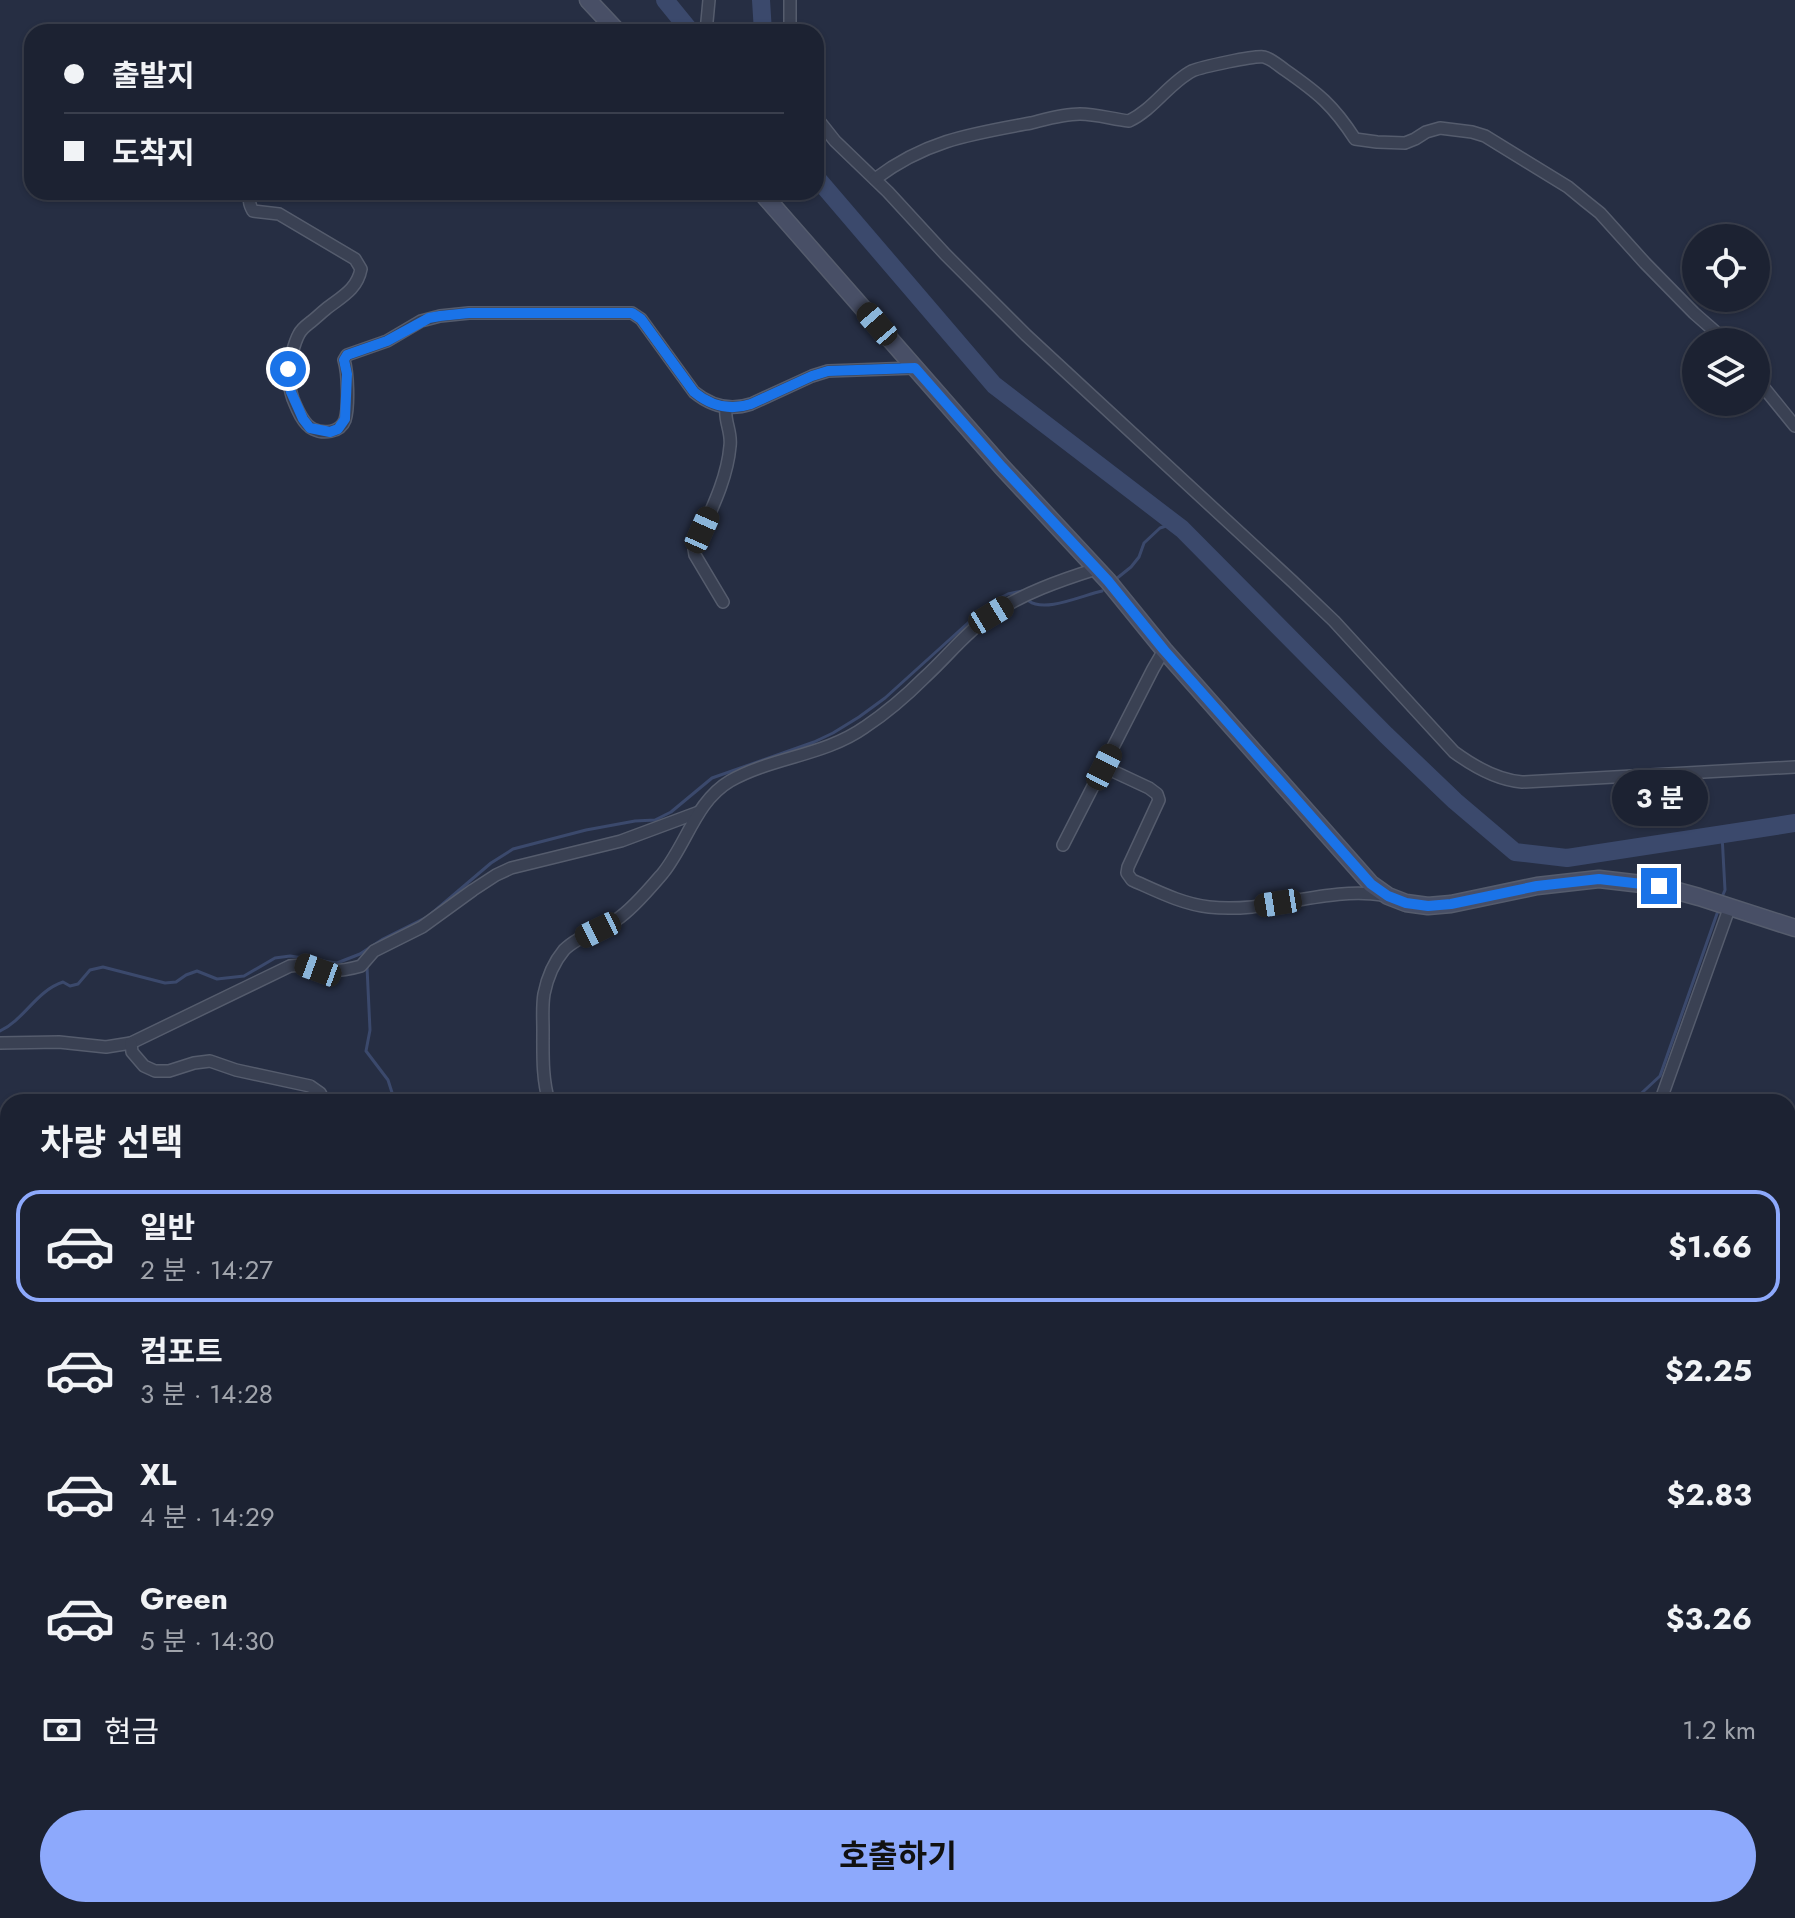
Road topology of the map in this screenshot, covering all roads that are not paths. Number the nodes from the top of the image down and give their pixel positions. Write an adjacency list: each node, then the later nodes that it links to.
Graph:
1 (588, 0): 4 (main road)
2 (709, 0): 5 (street)
3 (790, 0): 6 (street)
4 (610, 24)
5 (707, 24)
6 (790, 24)
7 (824, 127): 8 (street)
8 (875, 179): 11 (street); 20 (street)
9 (249, 200): 14 (street)
10 (768, 200): 12 (main road)
11 (1711, 328)
12 (915, 368): 14 (street); 16 (main road)
13 (1770, 395): 15 (street)
14 (726, 408): 17 (street)
15 (1795, 426)
16 (1096, 569): 18 (main road); 21 (street)
17 (723, 602)
18 (1164, 650): 19 (street); 23 (main road)
19 (1104, 767): 22 (street); 23 (street)
20 (1795, 767)
21 (699, 812): 27 (street); 29 (street)
22 (1063, 845)
23 (1388, 896): 24 (main road)
24 (1723, 904): 25 (main road); 30 (street)
25 (1795, 928)
26 (0, 1043): 27 (street)
27 (131, 1043): 28 (street)
28 (321, 1094)
29 (547, 1094)
30 (1663, 1094)

